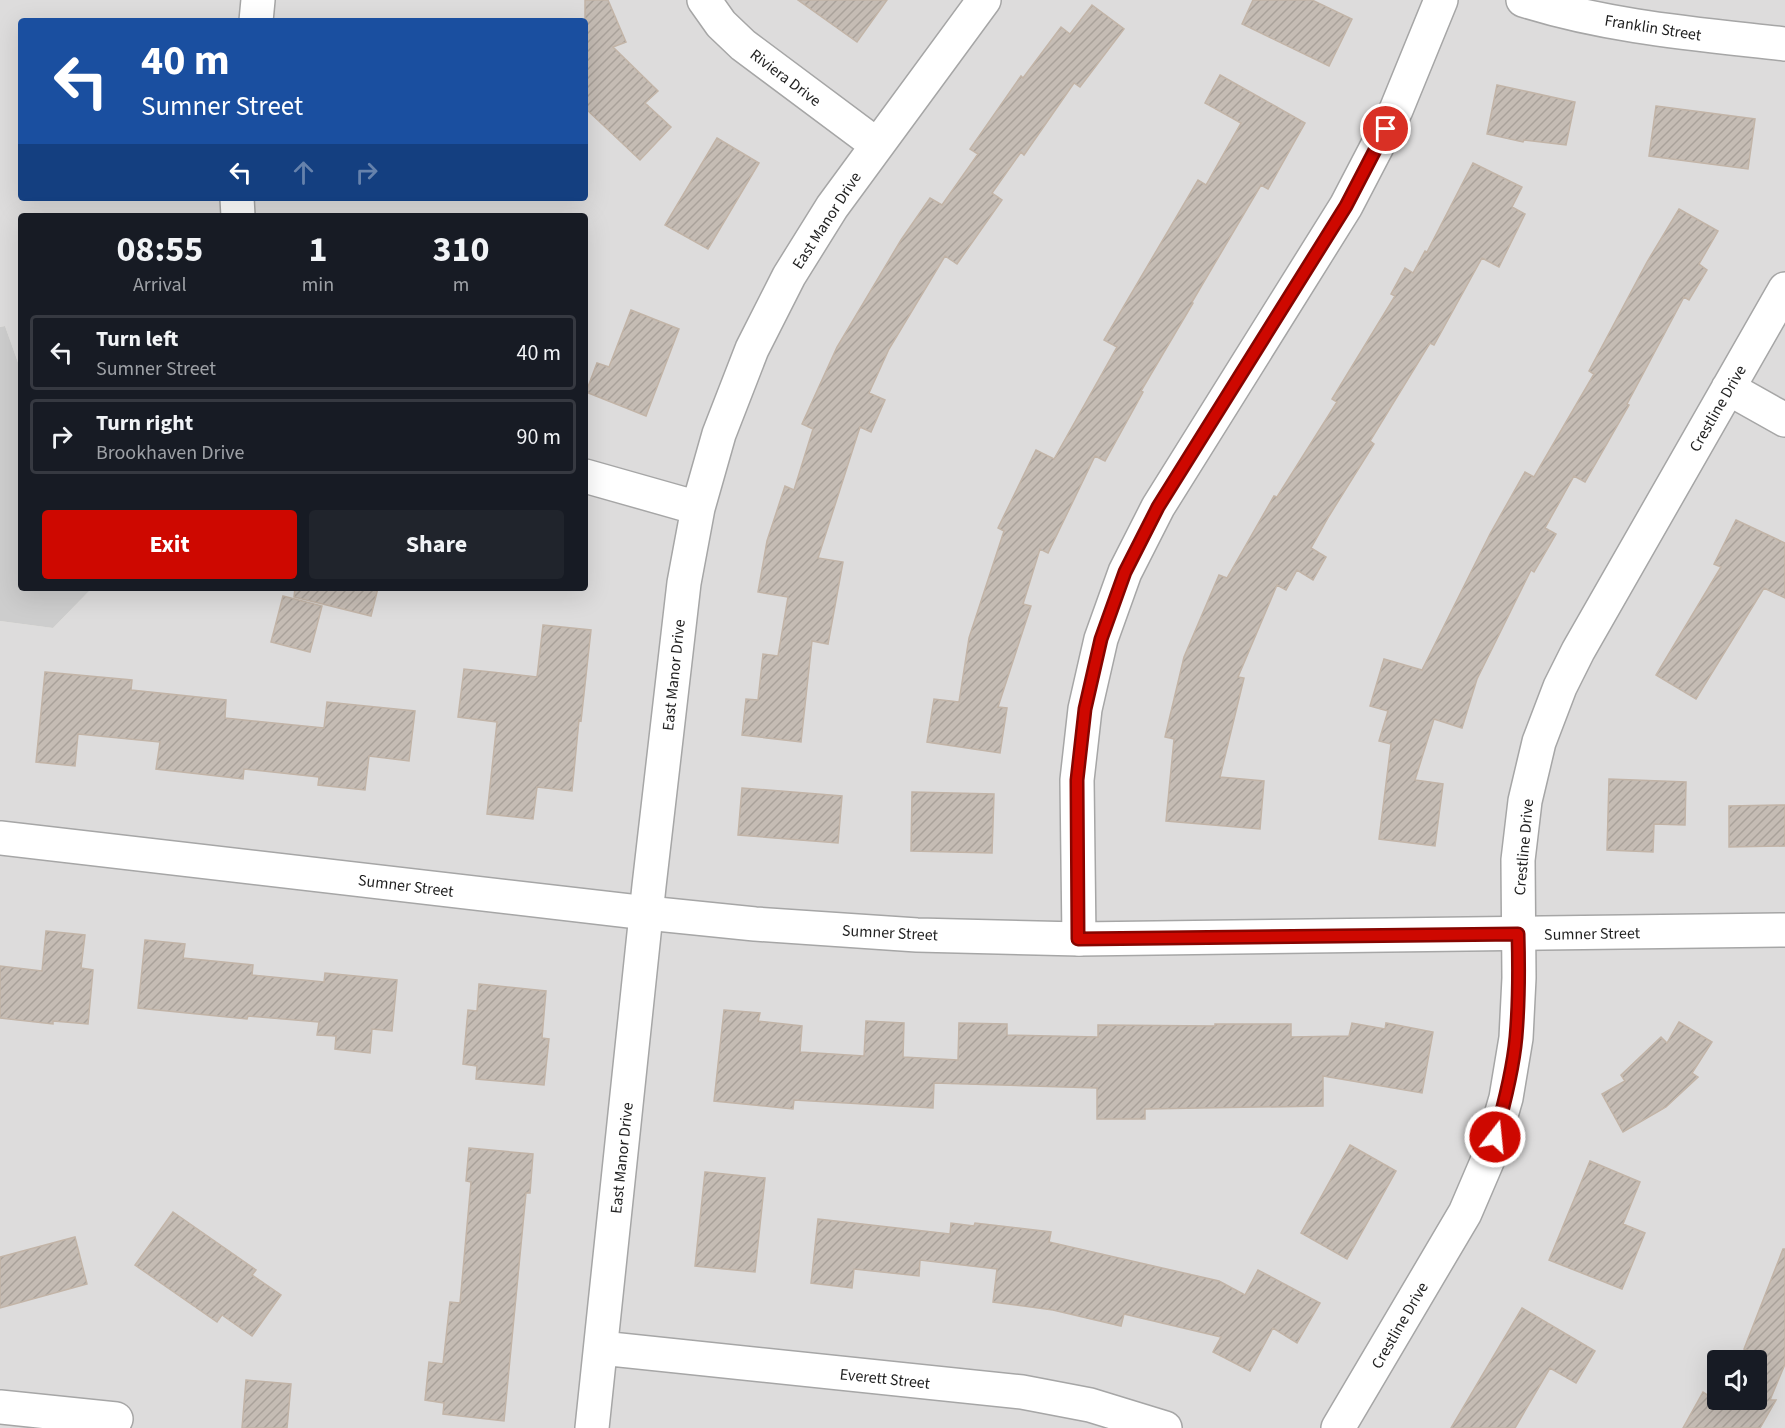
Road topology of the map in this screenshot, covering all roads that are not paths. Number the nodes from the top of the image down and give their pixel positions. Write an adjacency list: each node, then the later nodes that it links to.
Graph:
1 (258, 0): 6 (street)
2 (704, 0): 8 (street, Riviera Drive)
3 (984, 0): 8 (street, East Manor Drive)
4 (1441, 0): 18 (street)
5 (1523, 0): 7 (street, Franklin Street)
6 (256, 18)
7 (1785, 44)
8 (877, 145): 13 (street, East Manor Drive)
9 (1785, 289): 10 (street, Crestline Drive)
10 (1728, 388): 11 (street); 17 (street, Crestline Drive)
11 (1785, 420)
12 (588, 477): 13 (street)
13 (698, 508): 15 (street, East Manor Drive)
14 (0, 838): 15 (street, Sumner Street)
15 (647, 913): 18 (street, Sumner Street); 19 (street, East Manor Drive)
16 (1785, 930): 17 (street, Sumner Street)
17 (1518, 934): 18 (street, Sumner Street); 24 (street, Crestline Drive)
18 (1078, 939)
19 (601, 1348): 22 (street, East Manor Drive); 23 (street, Everett Street)
20 (0, 1407): 21 (street)
21 (116, 1419)
22 (592, 1428)
23 (1165, 1428)
24 (1338, 1428)

